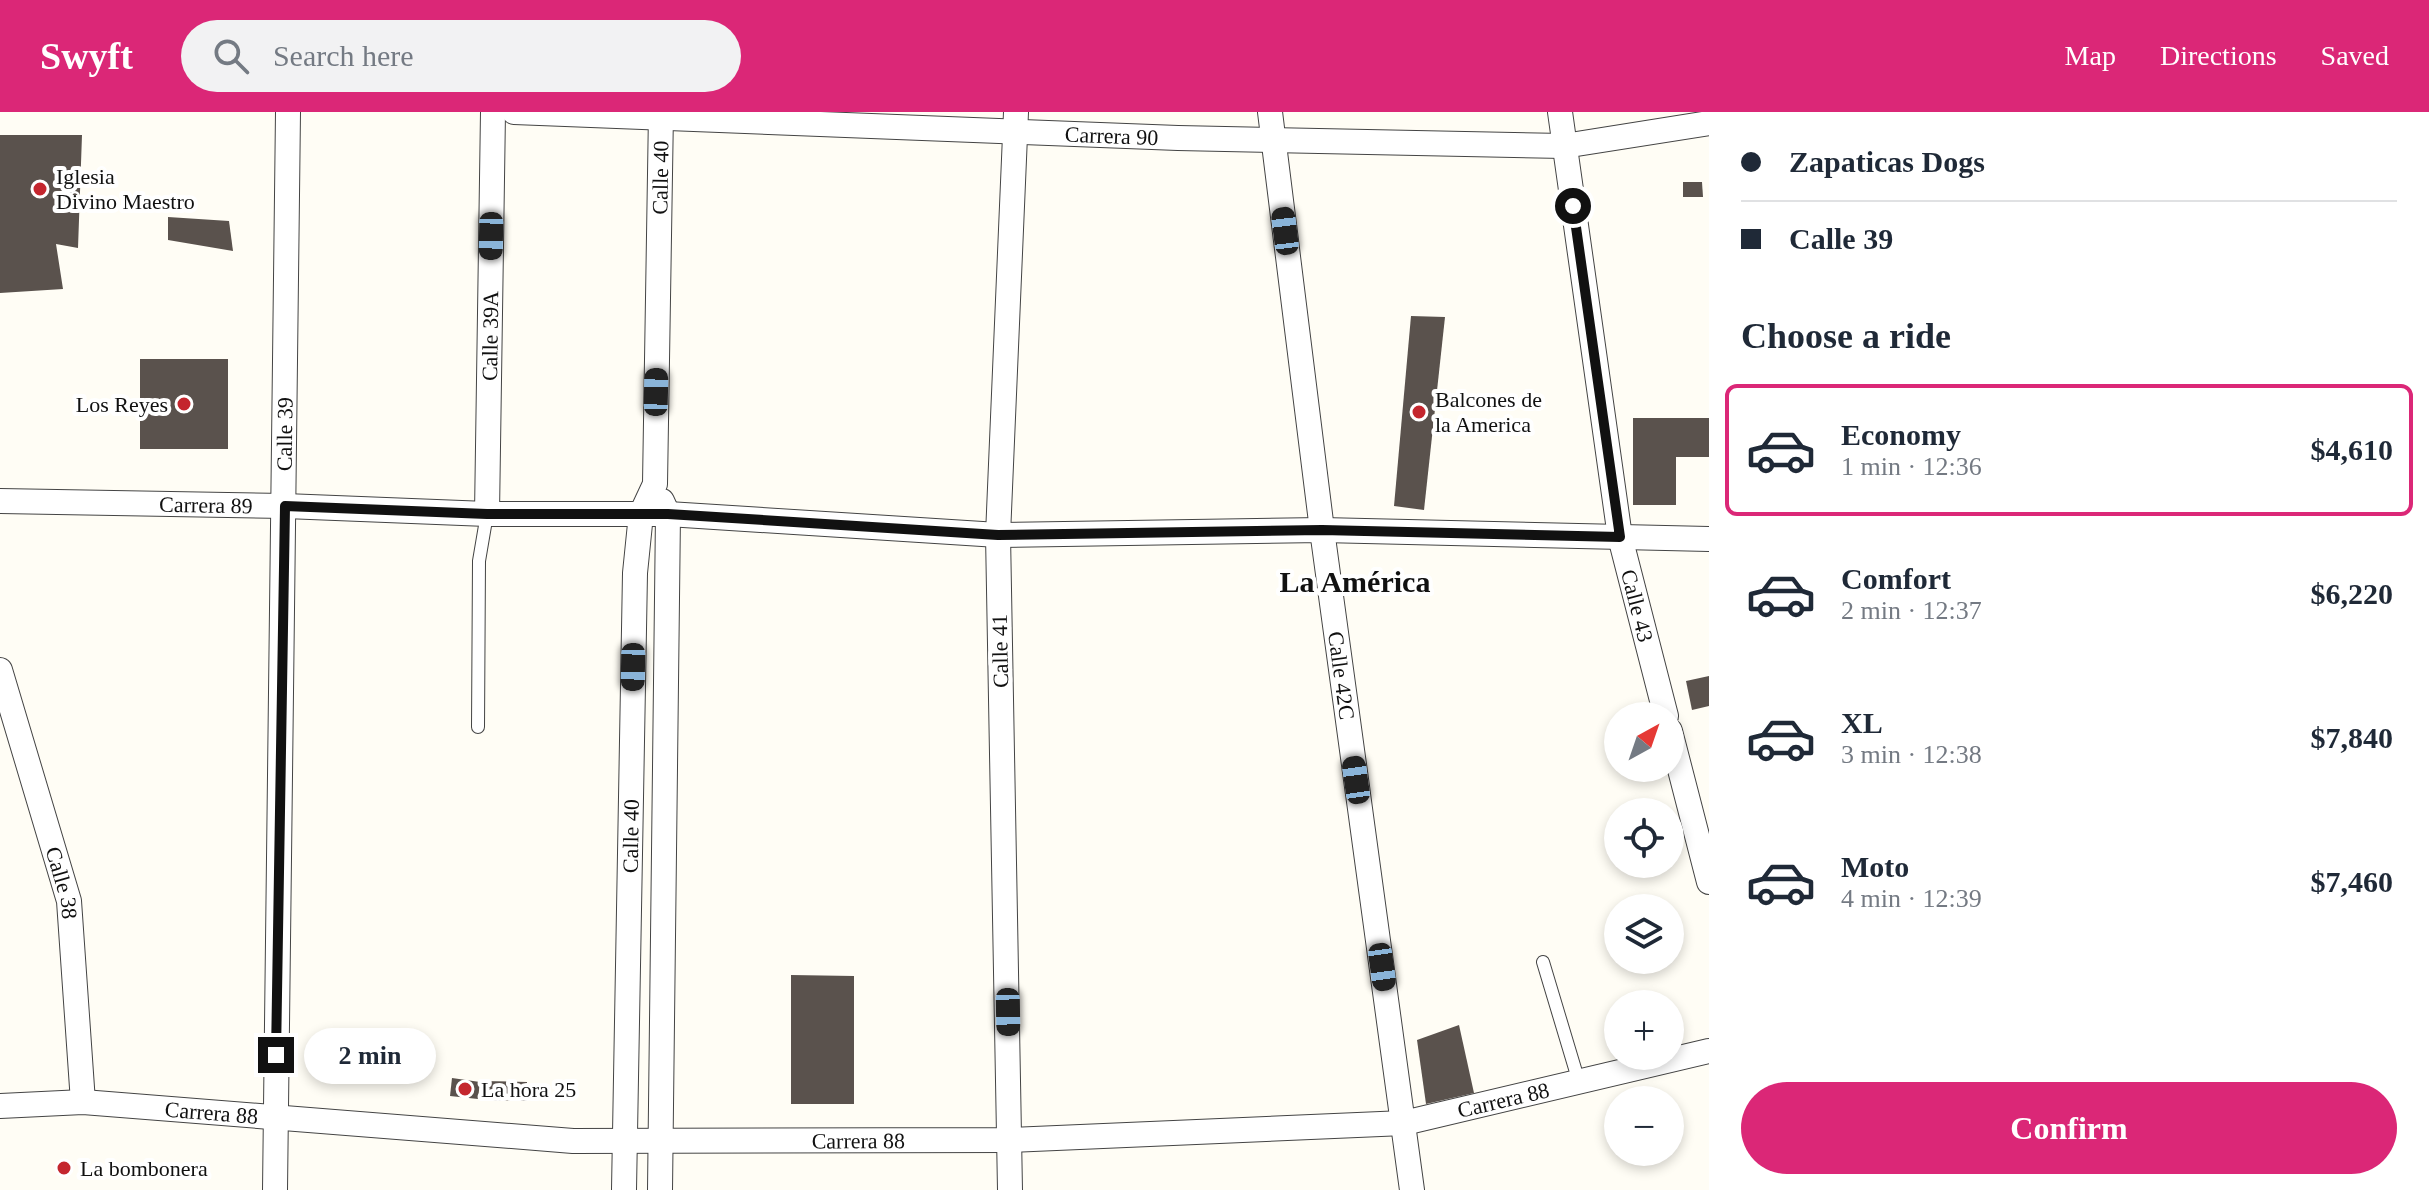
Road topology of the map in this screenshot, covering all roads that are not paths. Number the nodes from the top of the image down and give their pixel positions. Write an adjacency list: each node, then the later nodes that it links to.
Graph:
1 (288, 112): 13 (street, Calle 39)
2 (493, 112): 14 (street, Calle 39A)
3 (514, 112): 6 (street, Carrera 90)
4 (1270, 112): 9 (street, Calle 42C)
5 (1560, 112): 10 (street, Calle 43)
6 (661, 115): 7 (street, Carrera 90); 11 (street, Calle 40)
7 (1015, 121): 9 (street, Carrera 90); 18 (street, Calle 41)
8 (1709, 123): 10 (street, Carrera 90)
9 (1274, 141): 10 (street, Carrera 90); 17 (street, Calle 42C)
10 (1564, 146): 19 (street, Calle 43)
11 (655, 484): 15 (street, Calle 40); 16 (street, Calle 40)
12 (0, 501): 13 (street, Carrera 89)
13 (285, 506): 14 (street, Carrera 89); 31 (street, Calle 39)
14 (487, 514): 15 (street, Carrera 89); 23 (lane)
15 (641, 514): 16 (street, Carrera 89); 34 (street, Calle 40)
16 (668, 514): 18 (street, Carrera 89); 35 (street, Calle 40)
17 (1322, 530): 18 (street, Carrera 89); 19 (street, Carrera 89); 32 (street, Calle 42C)
18 (998, 535): 33 (street, Calle 41)
19 (1620, 537): 20 (street, Carrera 89); 22 (street, Calle 43)
20 (1709, 539)
21 (0, 670): 29 (street, Calle 38)
22 (1662, 702)
23 (478, 727)
24 (1683, 782): 25 (street)
25 (1709, 882)
26 (1543, 962): 28 (lane)
27 (1709, 1051): 28 (street, Carrera 88)
28 (1579, 1082): 32 (street, Carrera 88)
29 (83, 1102): 30 (street, Carrera 88); 31 (street, Carrera 88)
30 (0, 1106)
31 (276, 1116): 34 (street, Carrera 88); 36 (street, Calle 39)
32 (1404, 1123): 33 (street, Carrera 88); 40 (street, Calle 42C)
33 (1010, 1140): 35 (street, Carrera 88); 39 (street, Calle 41)
34 (624, 1141): 35 (street, Carrera 88); 37 (street, Calle 40)
35 (659, 1142): 38 (street, Calle 40)
36 (275, 1190)
37 (624, 1190)
38 (660, 1190)
39 (1010, 1190)
40 (1412, 1190)

